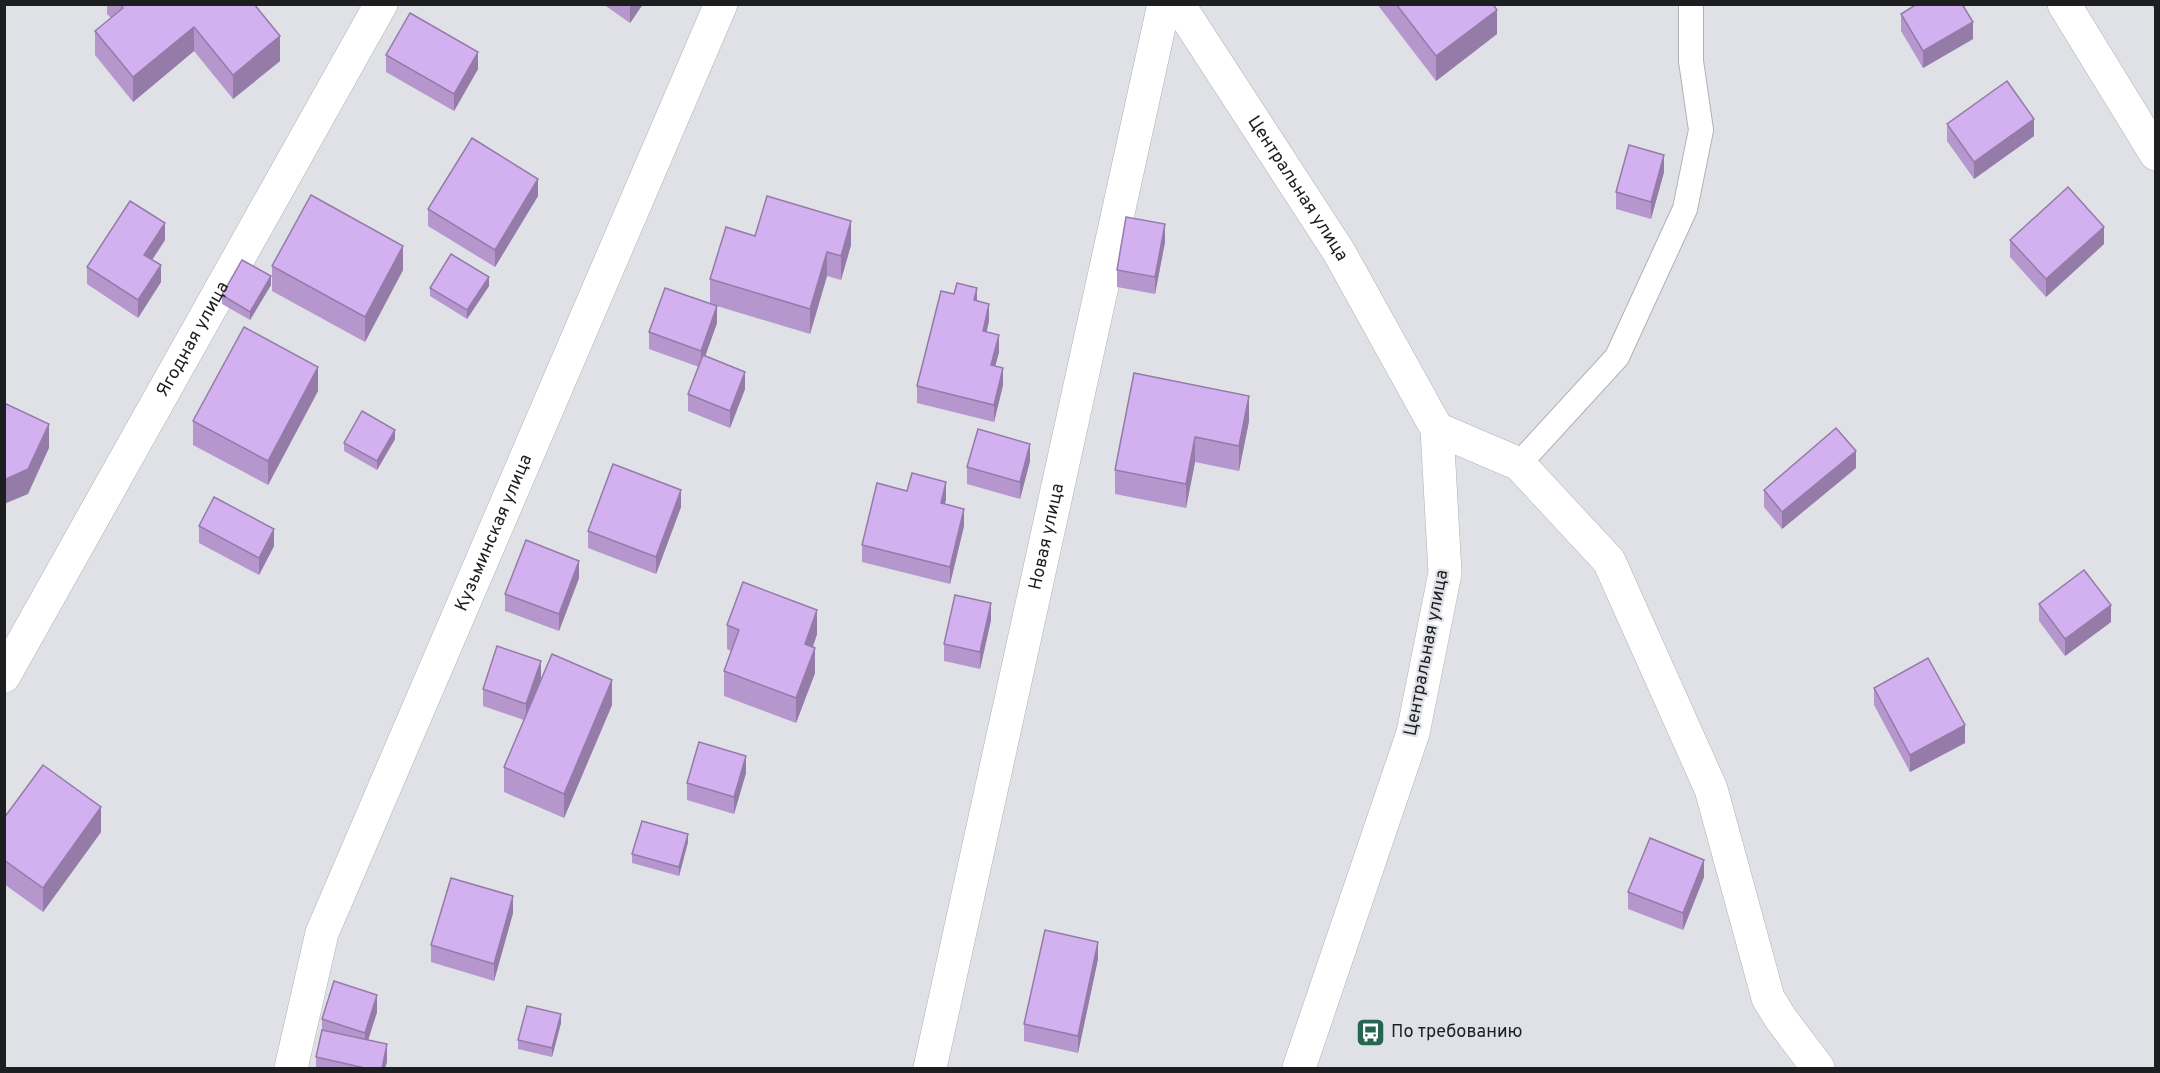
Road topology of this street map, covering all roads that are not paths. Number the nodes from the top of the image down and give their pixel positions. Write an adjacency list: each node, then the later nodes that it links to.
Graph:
1 (381, 4): 10 (street, Ягодная улица)
2 (721, 4): 11 (street, Кузьминская улица)
3 (1164, 4): 12 (street, Новая улица)
4 (1178, 4): 8 (street, Центральная улица)
5 (1691, 4): 9 (lane)
6 (2064, 4): 7 (street)
7 (2156, 154)
8 (1437, 429): 9 (street); 13 (street, Центральная улица)
9 (1519, 464): 14 (street)
10 (4, 676)
11 (291, 1068)
12 (930, 1068)
13 (1299, 1068)
14 (1818, 1068)

